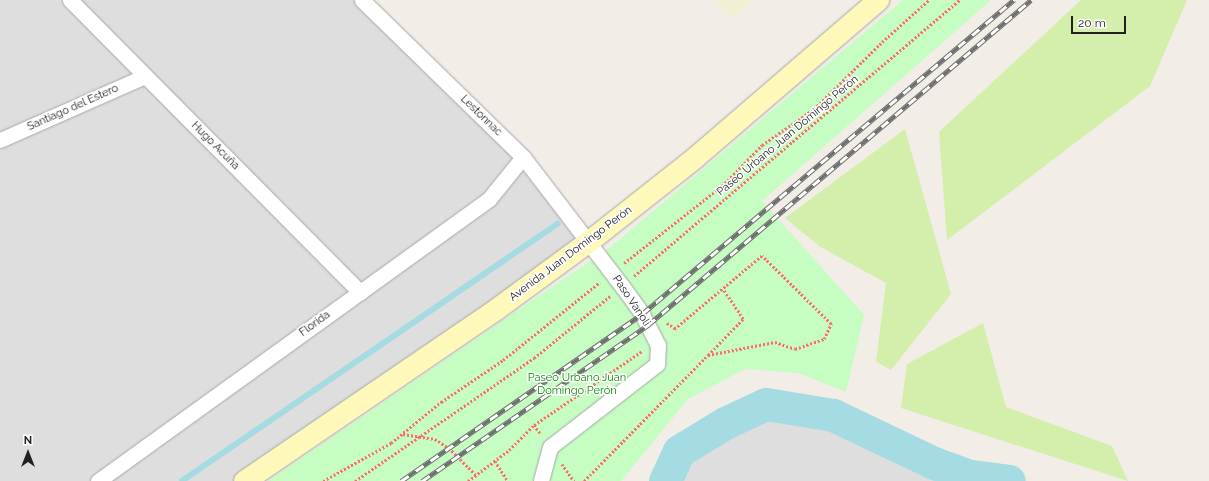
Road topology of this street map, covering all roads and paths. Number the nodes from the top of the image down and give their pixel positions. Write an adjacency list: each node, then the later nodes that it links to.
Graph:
1 (70, 0): 6 (street, Hugo Acuña)
2 (362, 0): 8 (street, Lestonnac)
3 (878, 0): 9 (main road, Avenida Juan Domingo Perón)
4 (929, 0): 10 (path, Paseo Urbano Juan Domingo Perón)
5 (960, 0): 11 (path, Paseo Urbano Juan Domingo Perón)
6 (145, 76): 7 (street, Santiago del Estero); 13 (street, Hugo Acuña)
7 (0, 140)
8 (523, 157): 9 (street, Lestonnac); 13 (street, Florida)
9 (589, 241): 10 (street, Paso Vanoli); 22 (main road, Avenida Juan Domingo Perón)
10 (612, 272): 11 (street, Paso Vanoli); 17 (path, Paseo Urbano Juan Domingo Perón)
11 (622, 286): 18 (path, Paseo Urbano Juan Domingo Perón); 27 (street, Paso Vanoli)
12 (723, 289): 14 (path); 16 (path); 16 (path)
13 (360, 292): 21 (street, Florida)
14 (662, 318)
15 (647, 347): 19 (path)
16 (708, 355): 28 (path)
17 (403, 434): 18 (path); 23 (path, Paseo Urbano Juan Domingo Perón)
18 (420, 436): 20 (path); 24 (path, Paseo Urbano Juan Domingo Perón)
19 (495, 461): 20 (path); 26 (path)
20 (477, 476): 25 (path)
21 (98, 481)
22 (244, 481)
23 (323, 481)
24 (354, 481)
25 (468, 481)
26 (508, 481)
27 (541, 481)
28 (584, 481)

